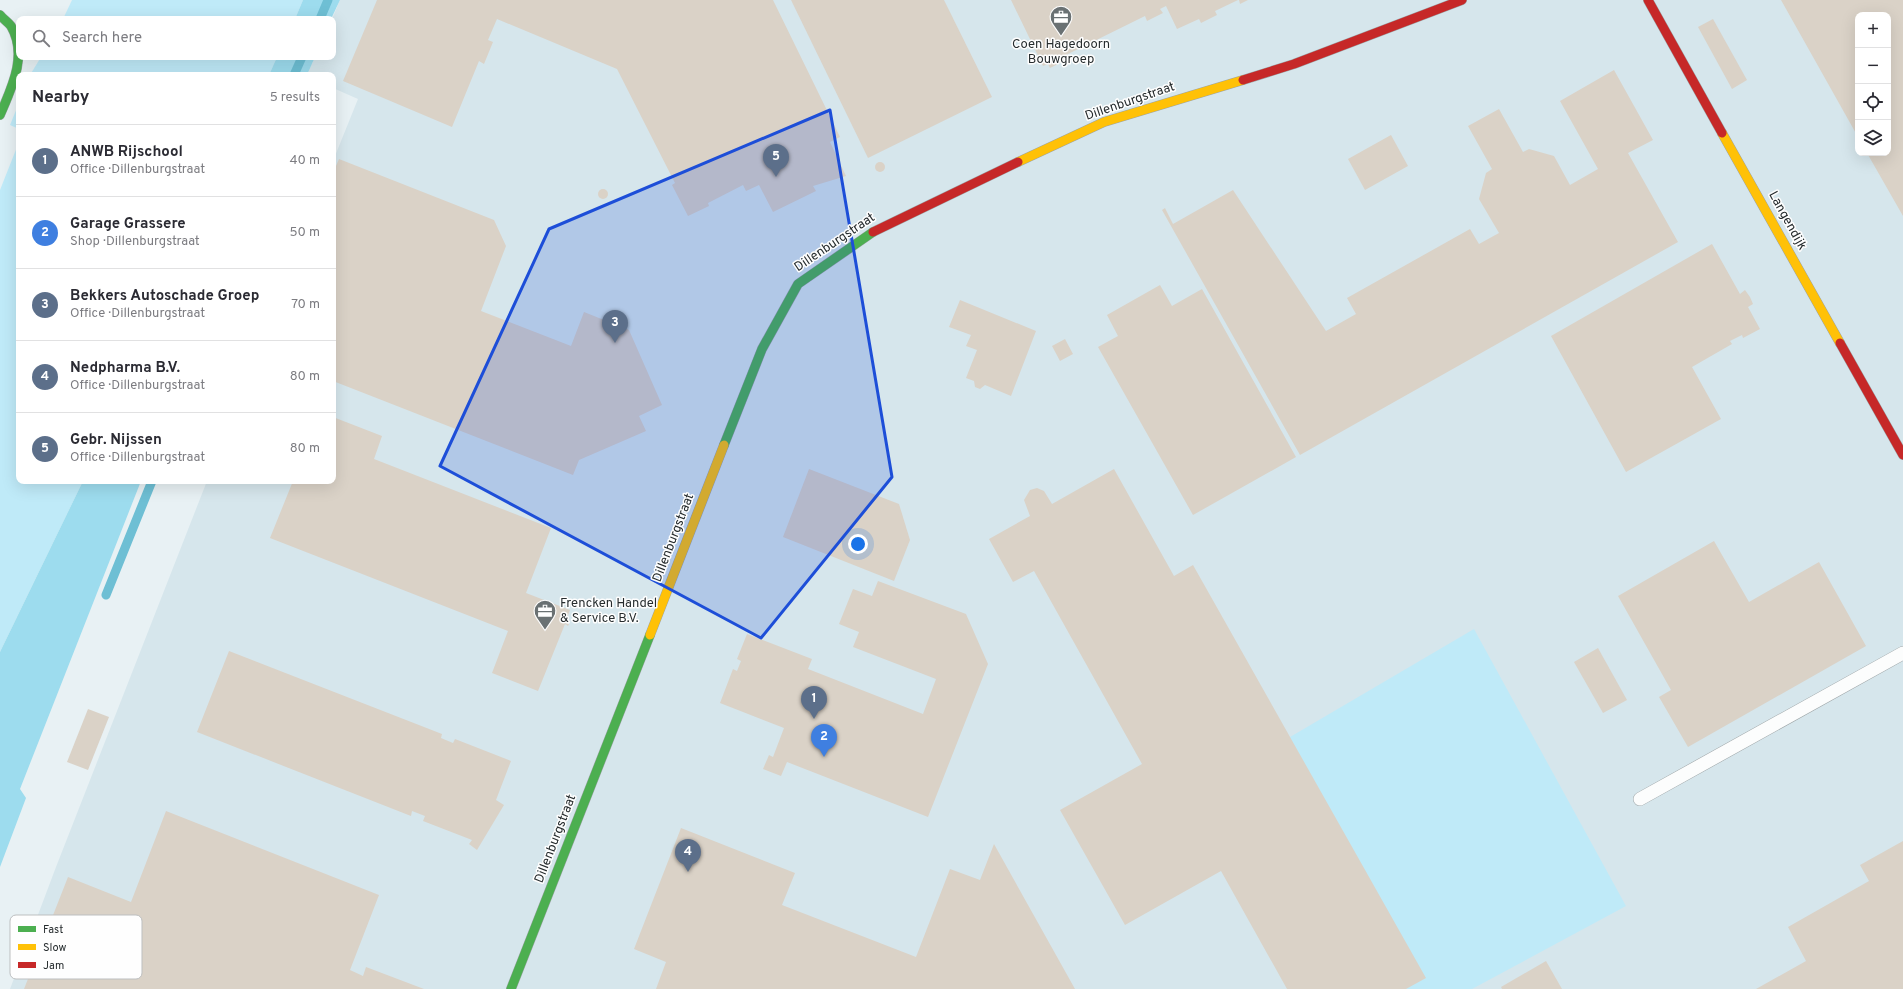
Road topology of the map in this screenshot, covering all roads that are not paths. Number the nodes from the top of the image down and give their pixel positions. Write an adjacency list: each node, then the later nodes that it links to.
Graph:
1 (1462, 0): 12 (street, Dillenburgstraat)
2 (1648, 0): 9 (street, Langendijk)
3 (0, 15): 4 (street)
4 (16, 39)
5 (18, 60): 6 (street)
6 (17, 72)
7 (16, 75): 8 (street)
8 (0, 115)
9 (1903, 455)
10 (1903, 653): 11 (lane)
11 (1640, 799)
12 (511, 989)

